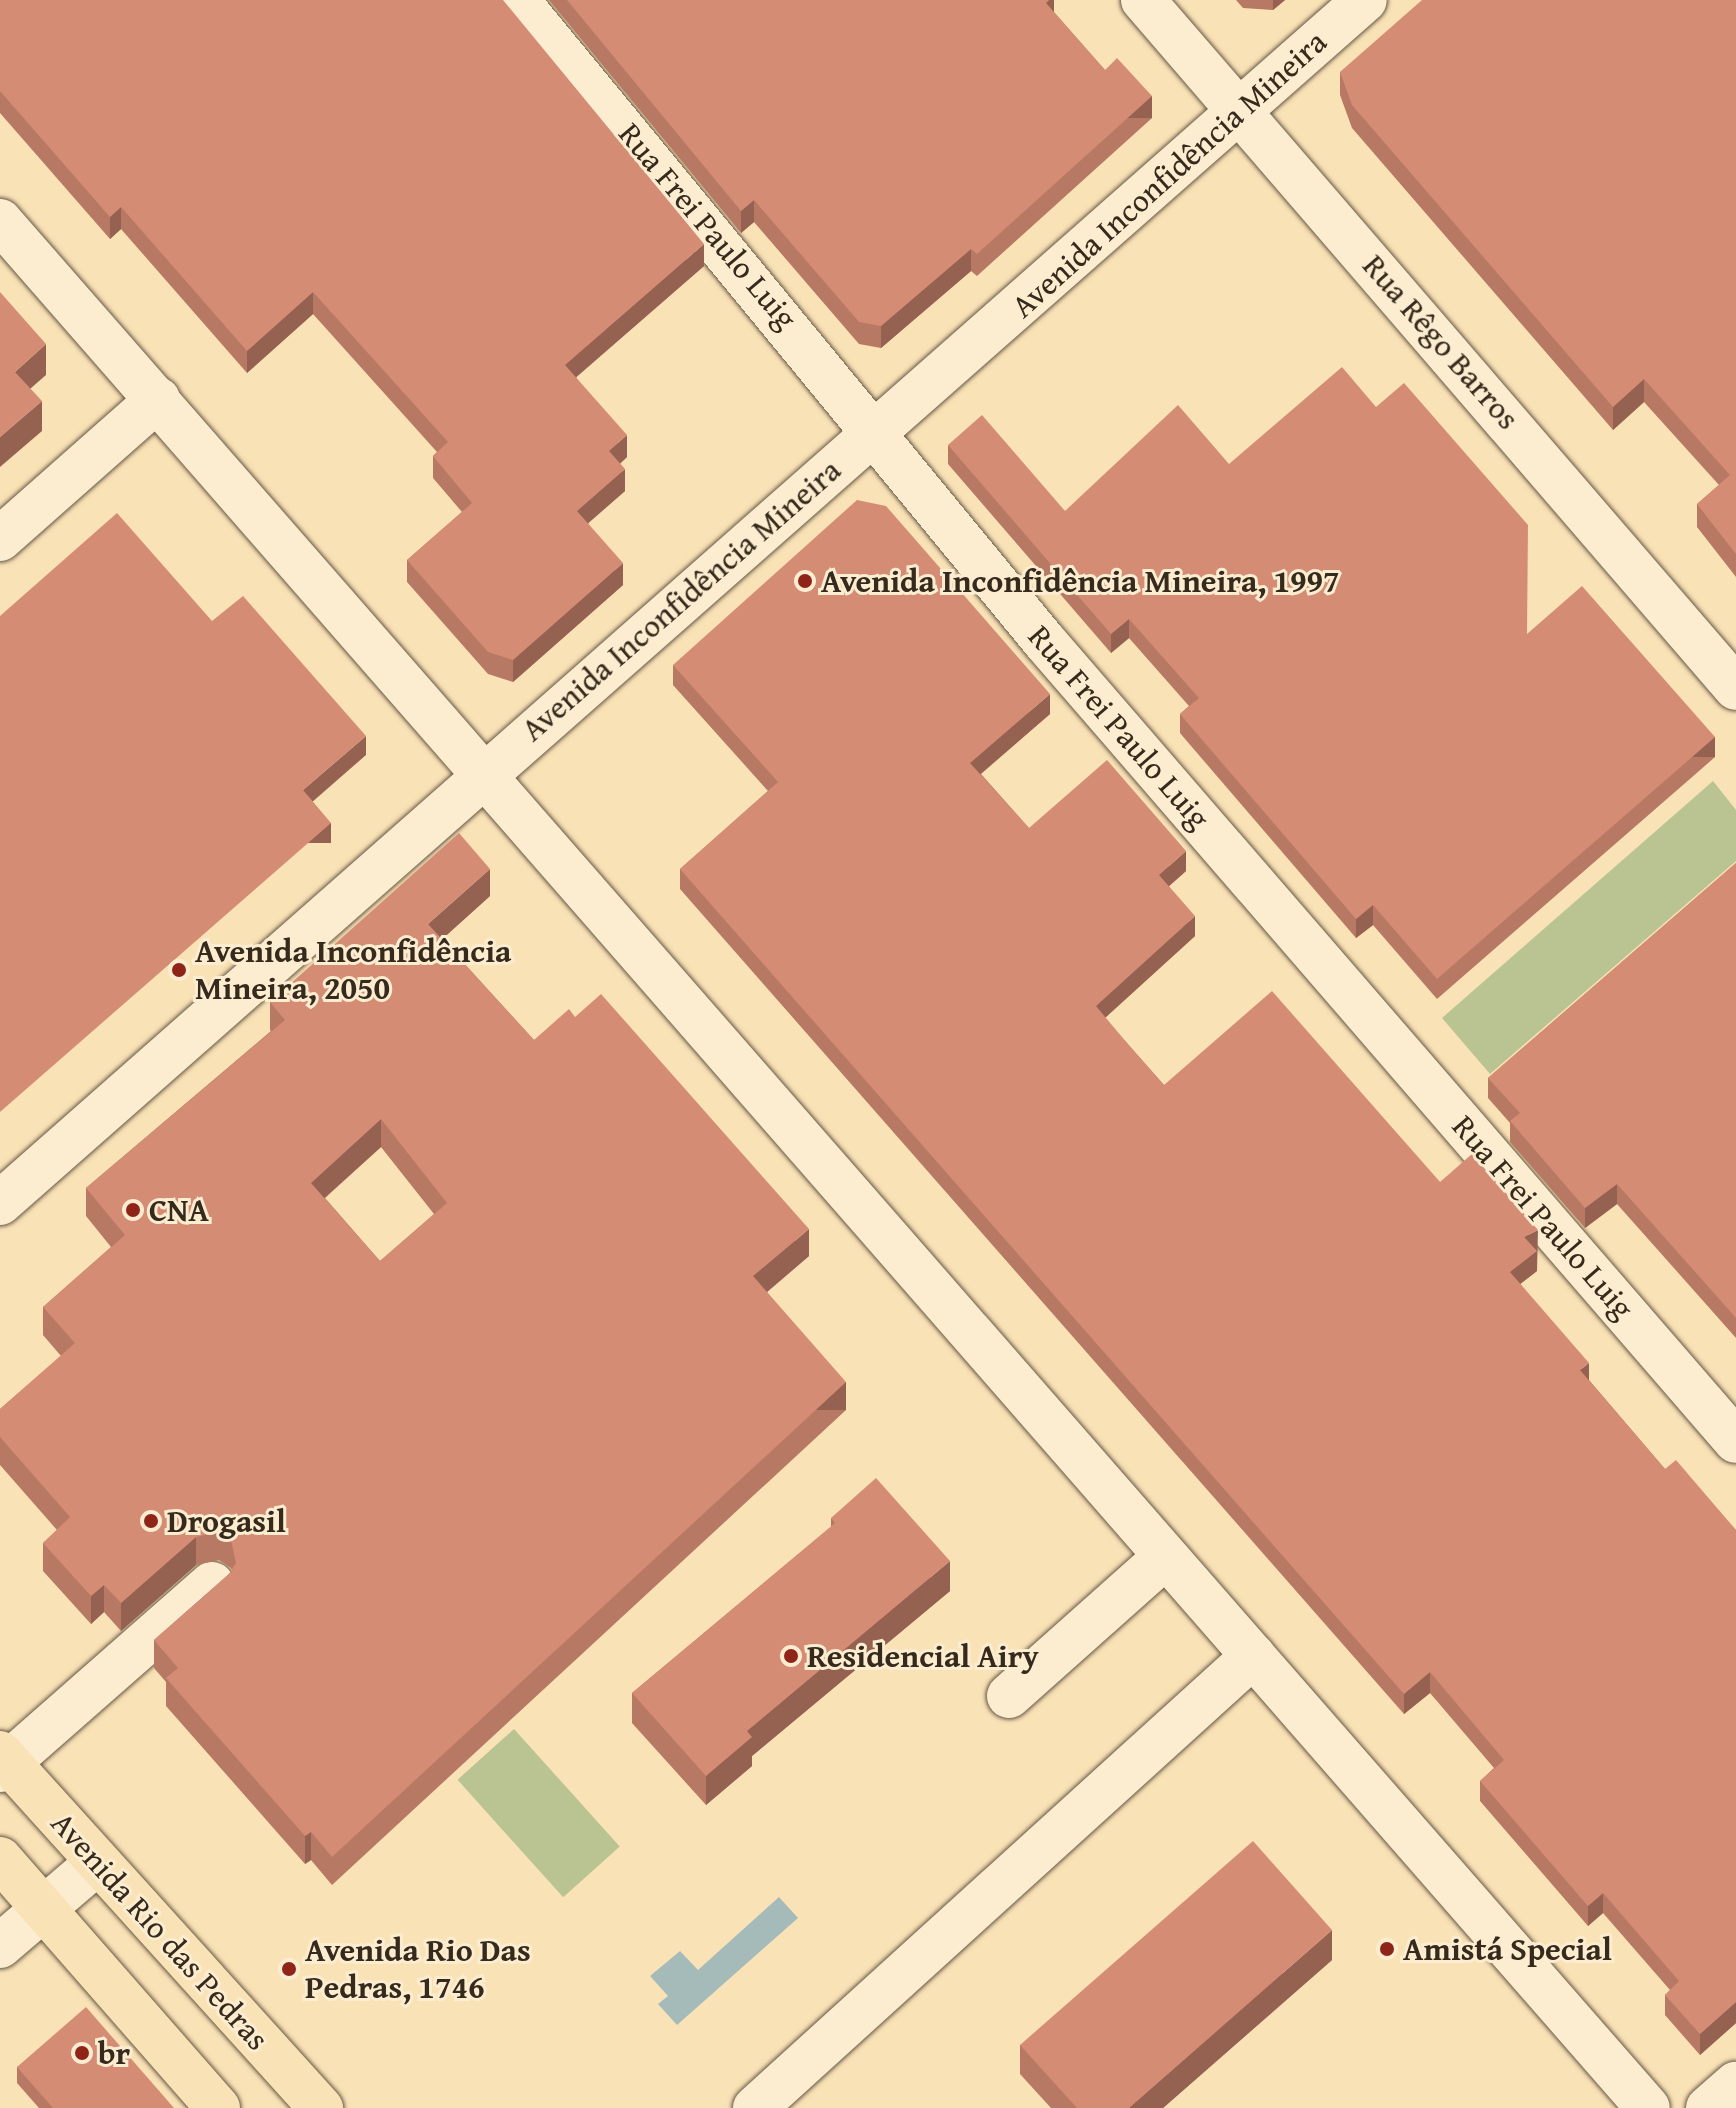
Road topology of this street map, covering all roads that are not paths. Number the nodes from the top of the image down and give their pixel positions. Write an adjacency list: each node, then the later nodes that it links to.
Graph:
1 (517, 0): 7 (street, Rua Frei Paulo Luig)
2 (1143, 0): 4 (street, Rua Rêgo Barros)
3 (1365, 0): 4 (street, Avenida Inconfidência Mineira)
4 (1240, 111): 7 (street, Avenida Inconfidência Mineira); 9 (street, Rua Rêgo Barros)
5 (0, 221): 6 (street)
6 (158, 399): 8 (street); 10 (street)
7 (875, 433): 10 (street, Avenida Inconfidência Mineira); 12 (street, Rua Frei Paulo Luig)
8 (0, 539)
9 (1736, 688)
10 (480, 775): 11 (street, Avenida Inconfidência Mineira); 13 (street)
11 (0, 1203)
12 (1736, 1441)
13 (1165, 1557): 15 (street); 16 (street)
14 (212, 1584): 17 (street)
15 (1253, 1656): 25 (street); 26 (street)
16 (1009, 1696)
17 (3, 1762): 19 (main road, Avenida Rio das Pedras)
18 (0, 1859): 20 (main road)
19 (97, 1863): 20 (street); 24 (main road, Avenida Rio das Pedras)
20 (43, 1909): 21 (street); 23 (main road)
21 (0, 1946)
22 (1736, 2084): 27 (street)
23 (218, 2108)
24 (321, 2108)
25 (755, 2108)
26 (1648, 2108)
27 (1708, 2108)

